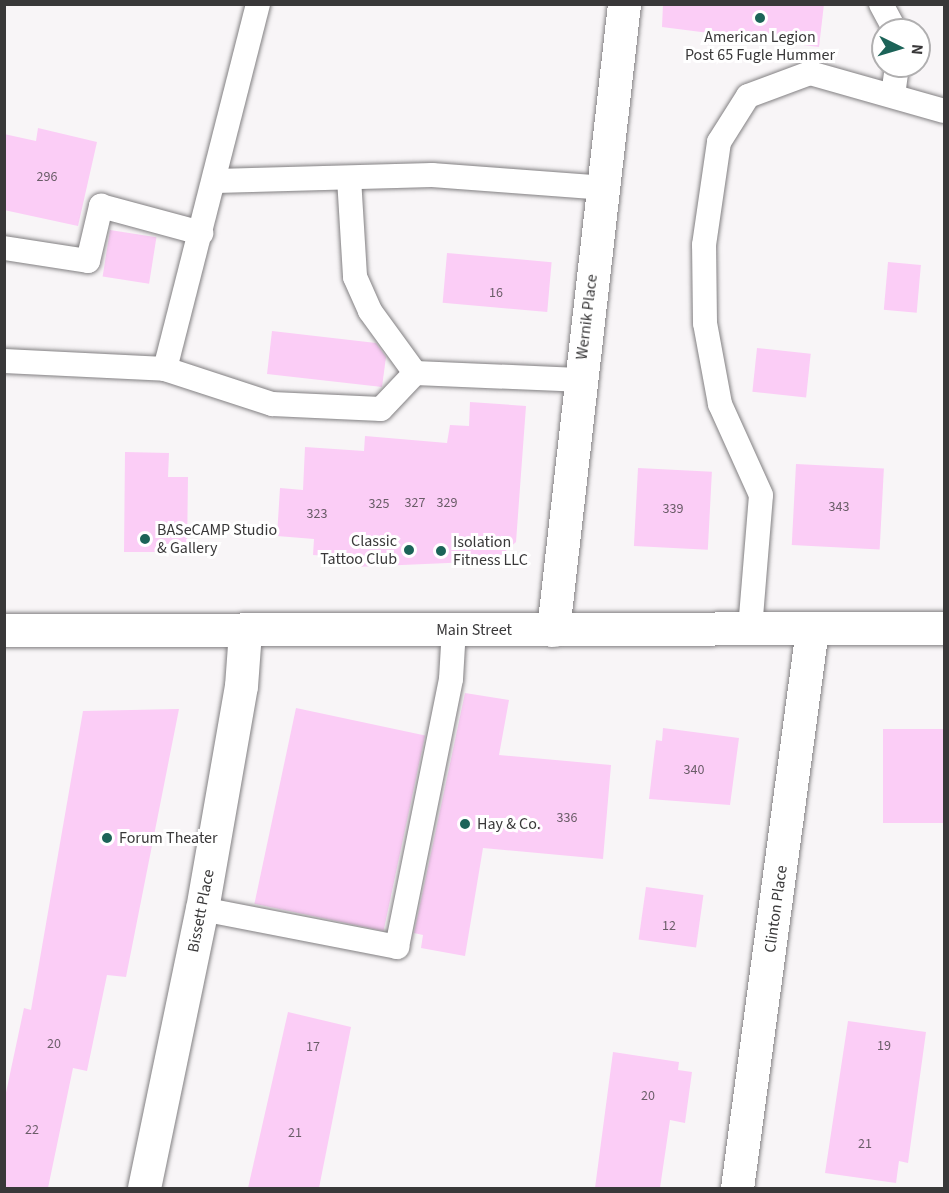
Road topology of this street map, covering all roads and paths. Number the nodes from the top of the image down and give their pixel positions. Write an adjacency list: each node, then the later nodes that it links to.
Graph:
1 (258, 4): 9 (lane)
2 (624, 4): 10 (street, Wernik Place)
3 (881, 4): 4 (lane)
4 (889, 18)
5 (895, 78): 6 (lane)
6 (893, 95): 7 (lane); 19 (lane)
7 (945, 111)
8 (349, 178): 9 (lane); 10 (lane); 15 (lane)
9 (216, 181): 11 (lane)
10 (603, 189): 16 (street, Wernik Place)
11 (201, 233): 12 (lane); 14 (lane)
12 (4, 248)
13 (4, 361): 14 (lane)
14 (165, 369): 15 (lane)
15 (415, 373): 16 (lane)
16 (579, 380): 22 (street, Wernik Place)
17 (945, 628): 20 (street, Main Street)
18 (454, 629): 22 (street, Main Street); 23 (street, Main Street); 24 (lane)
19 (750, 629): 20 (street, Main Street); 22 (street, Main Street)
20 (812, 629): 26 (street, Clinton Place)
21 (4, 630): 23 (street, Main Street)
22 (553, 630)
23 (245, 631): 24 (street, Bissett Place)
24 (202, 909): 25 (street, Bissett Place)
25 (144, 1188)
26 (737, 1188)

